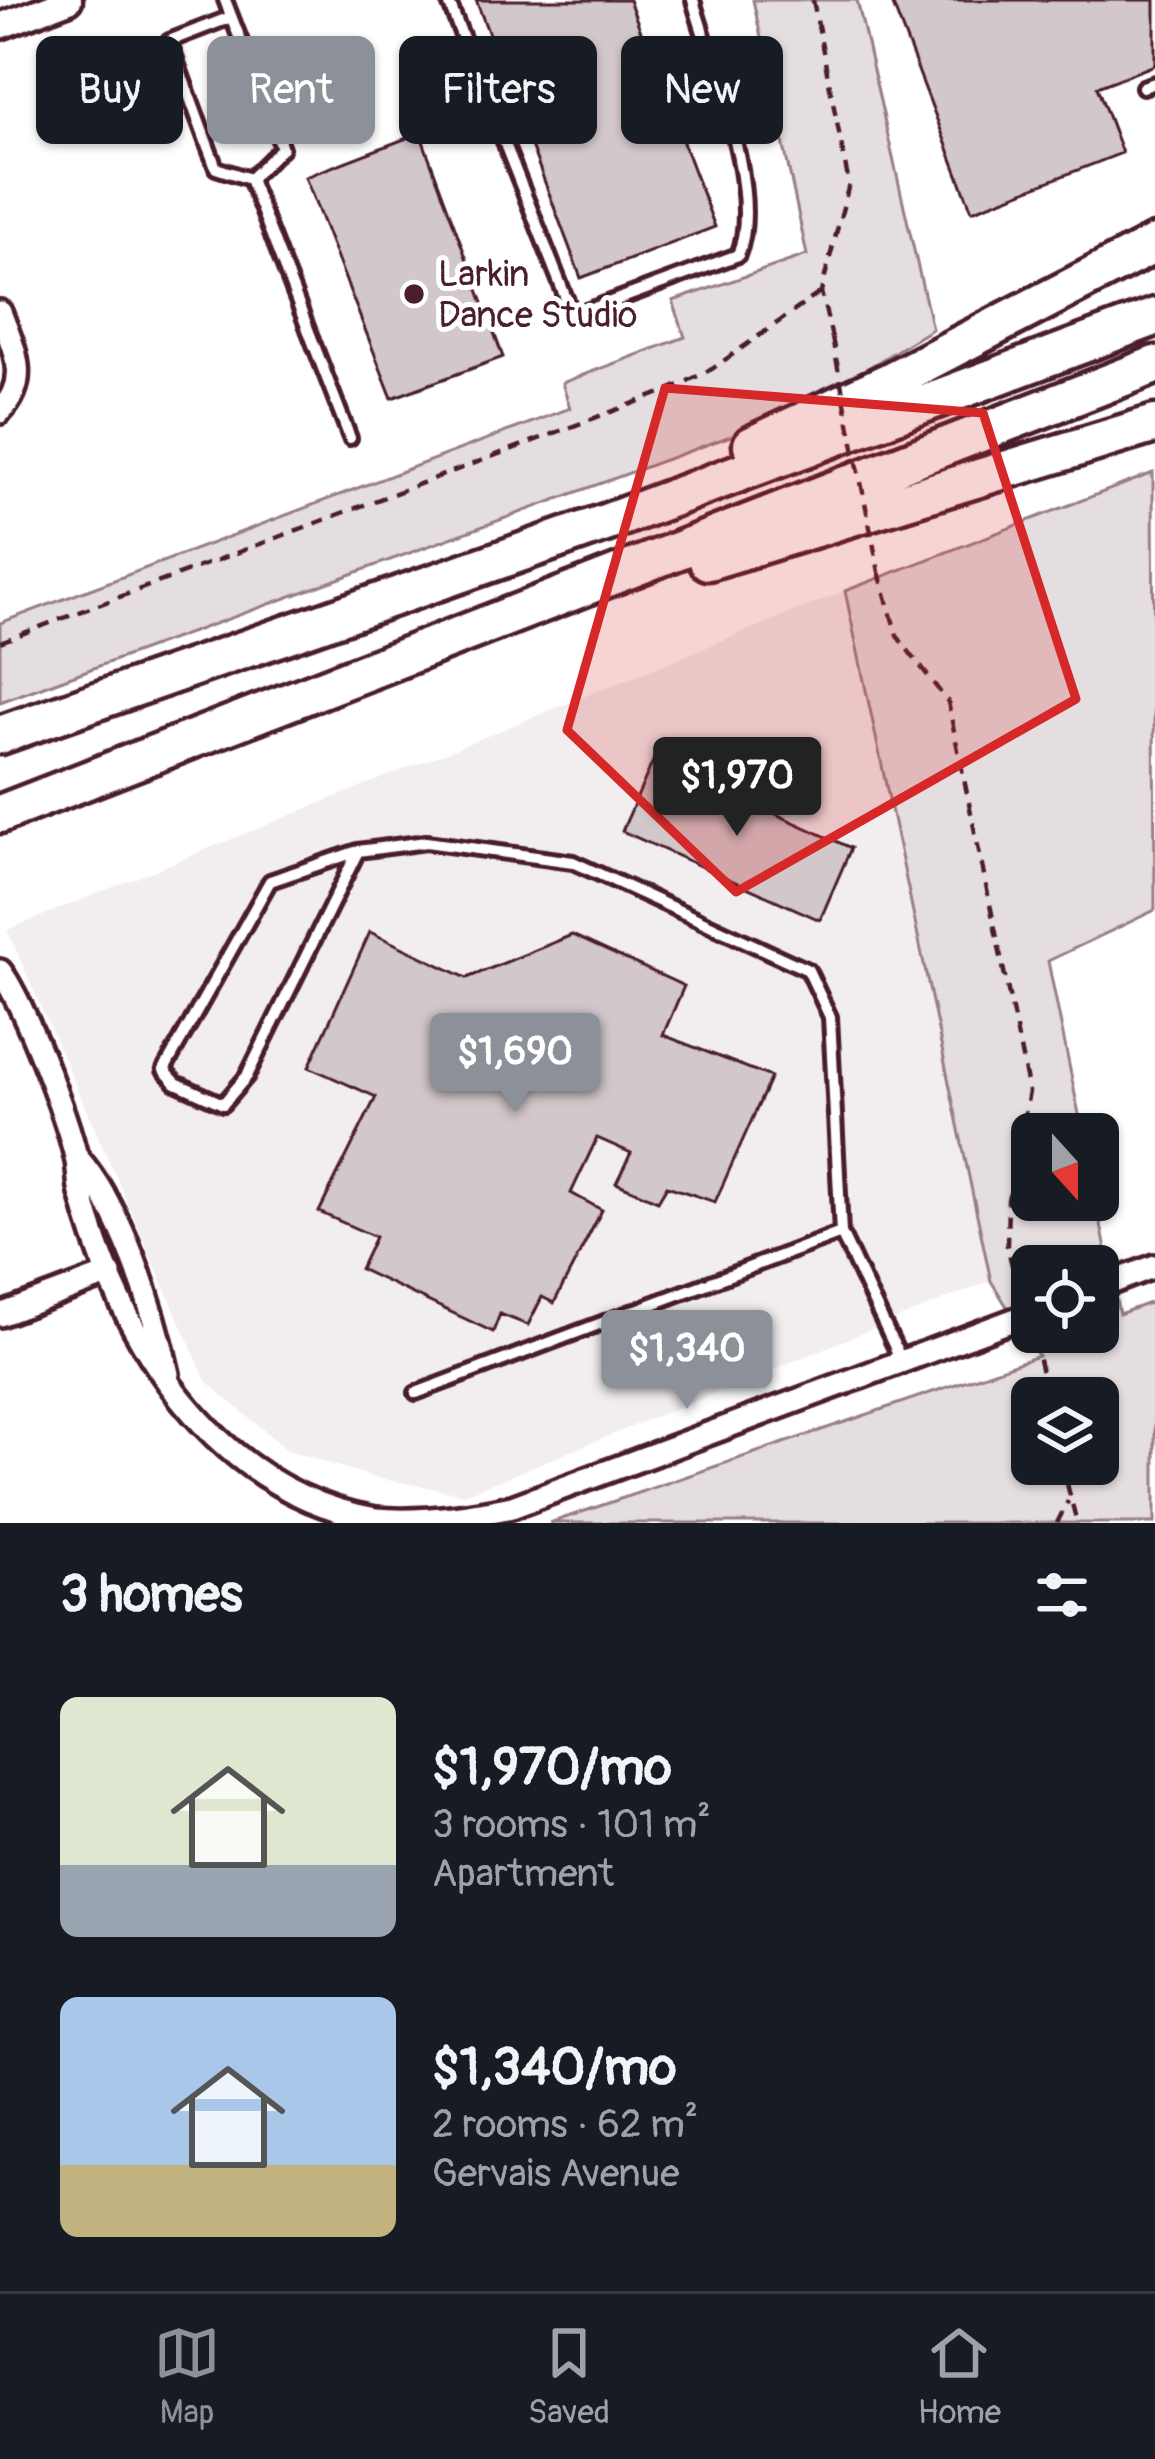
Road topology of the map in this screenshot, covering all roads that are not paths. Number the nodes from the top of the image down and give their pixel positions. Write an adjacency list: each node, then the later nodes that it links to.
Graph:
1 (69, 0): 6 (street)
2 (225, 0): 5 (lane)
3 (448, 0): 4 (lane)
4 (693, 0)
5 (231, 17): 7 (lane); 7 (lane)
6 (0, 26)
7 (250, 179): 14 (lane)
8 (1155, 244): 16 (highway)
9 (0, 312): 12 (street)
10 (1155, 317): 16 (highway)
11 (1155, 365): 15 (highway)
12 (0, 412)
13 (1155, 424): 15 (highway)
14 (350, 438)
15 (553, 599): 18 (highway)
16 (384, 600): 17 (highway)
17 (0, 735)
18 (0, 814)
19 (358, 851): 19 (lane); 22 (lane)
20 (0, 971): 21 (street)
21 (76, 1156): 24 (street); 29 (street)
22 (841, 1233): 28 (lane); 30 (lane)
23 (1155, 1266): 25 (street)
24 (110, 1274): 26 (street); 29 (street)
25 (1119, 1280)
26 (0, 1315)
27 (1011, 1327): 28 (street)
28 (902, 1362): 29 (street)
29 (169, 1378)
30 (416, 1393)

